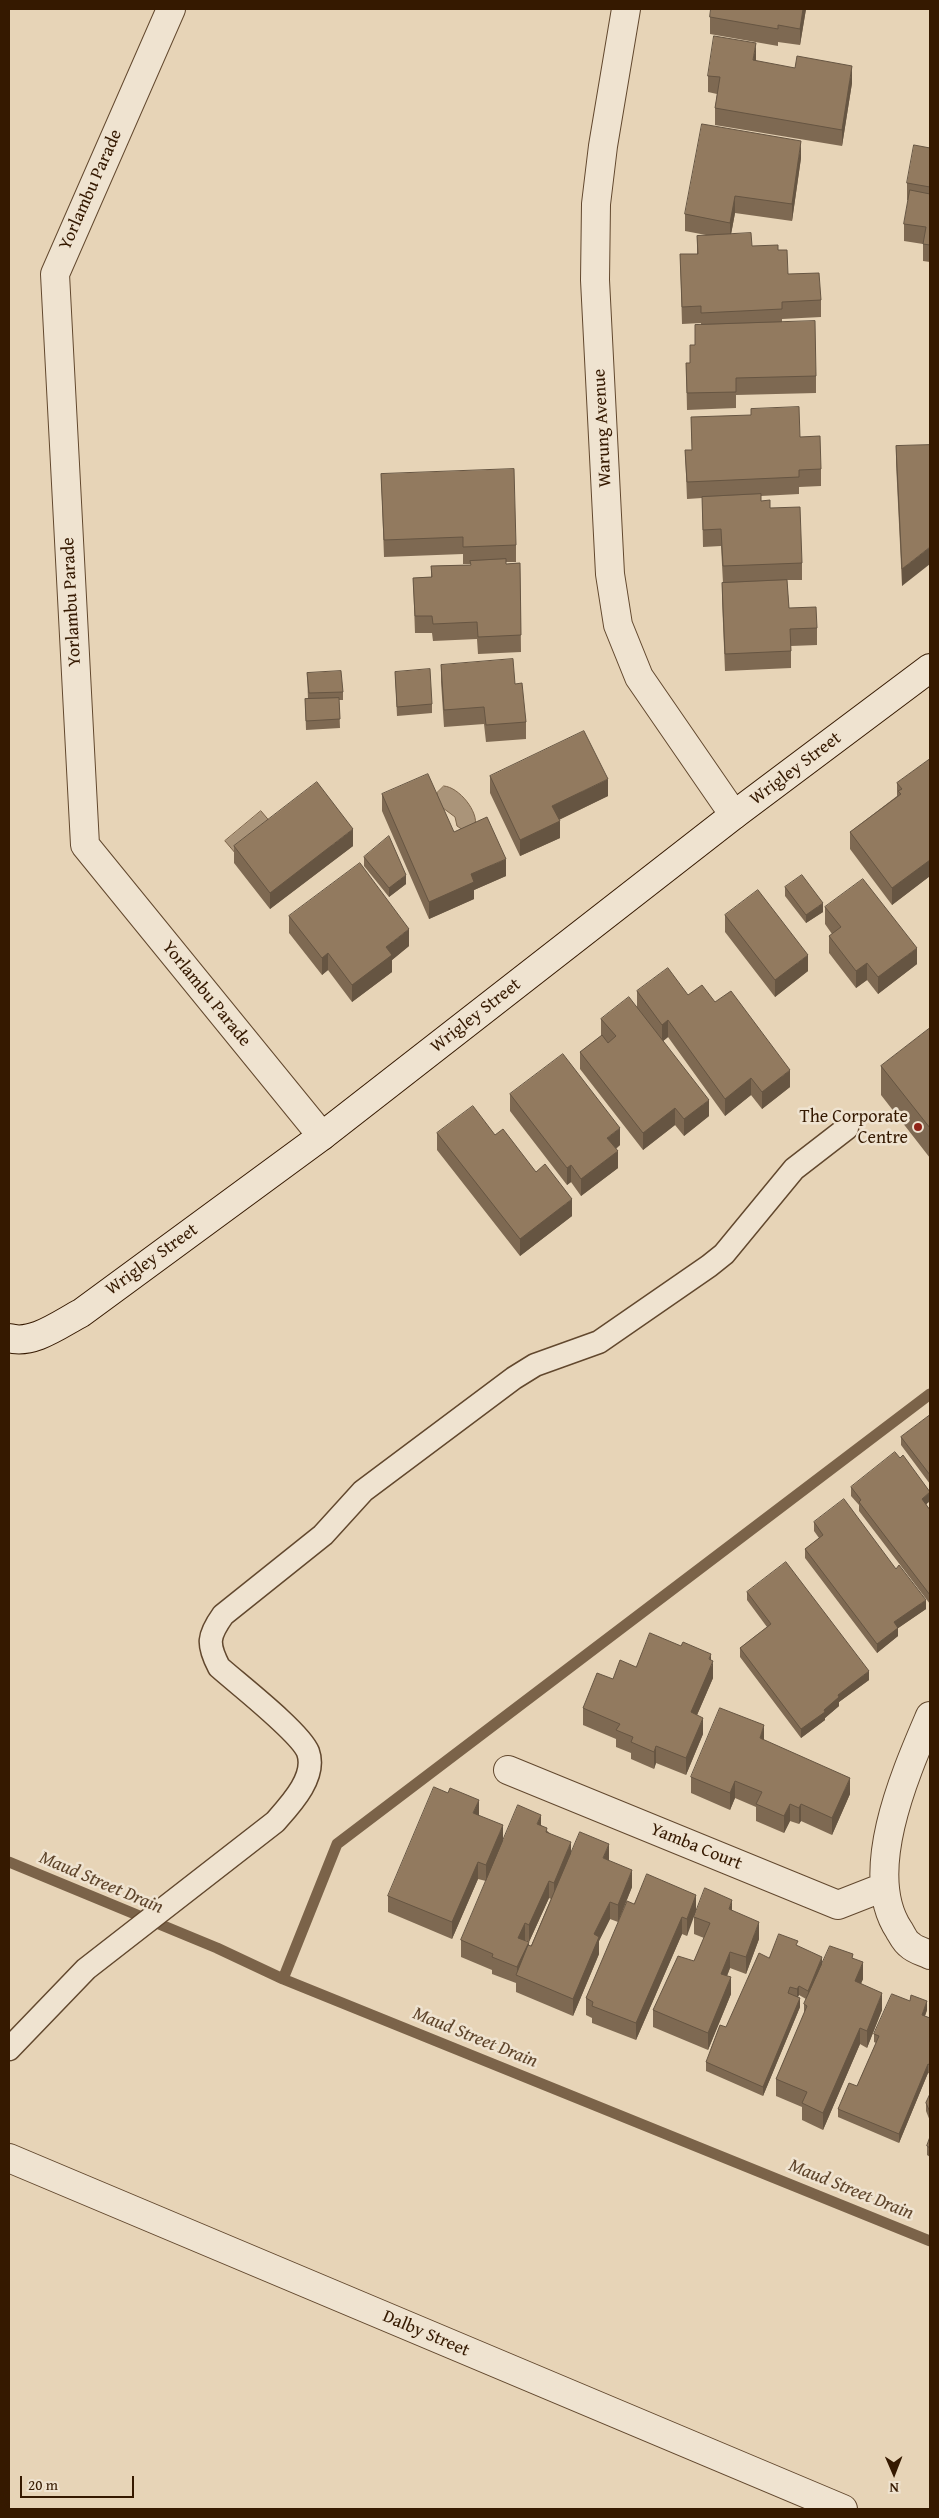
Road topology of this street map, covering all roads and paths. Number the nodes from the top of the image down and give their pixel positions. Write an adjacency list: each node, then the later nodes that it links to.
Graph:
1 (171, 9): 6 (street, Yorlambu Parade)
2 (626, 9): 4 (street, Warung Avenue)
3 (930, 668): 4 (street, Wrigley Street)
4 (734, 815): 6 (street, Wrigley Street)
5 (847, 1128): 12 (lane)
6 (322, 1136): 7 (street, Wrigley Street)
7 (9, 1338)
8 (930, 1716): 10 (street)
9 (508, 1770): 10 (street, Yamba Court)
10 (884, 1887): 11 (street)
11 (930, 1955)
12 (9, 2050)
13 (9, 2158): 14 (street, Dalby Street)
14 (843, 2509)

